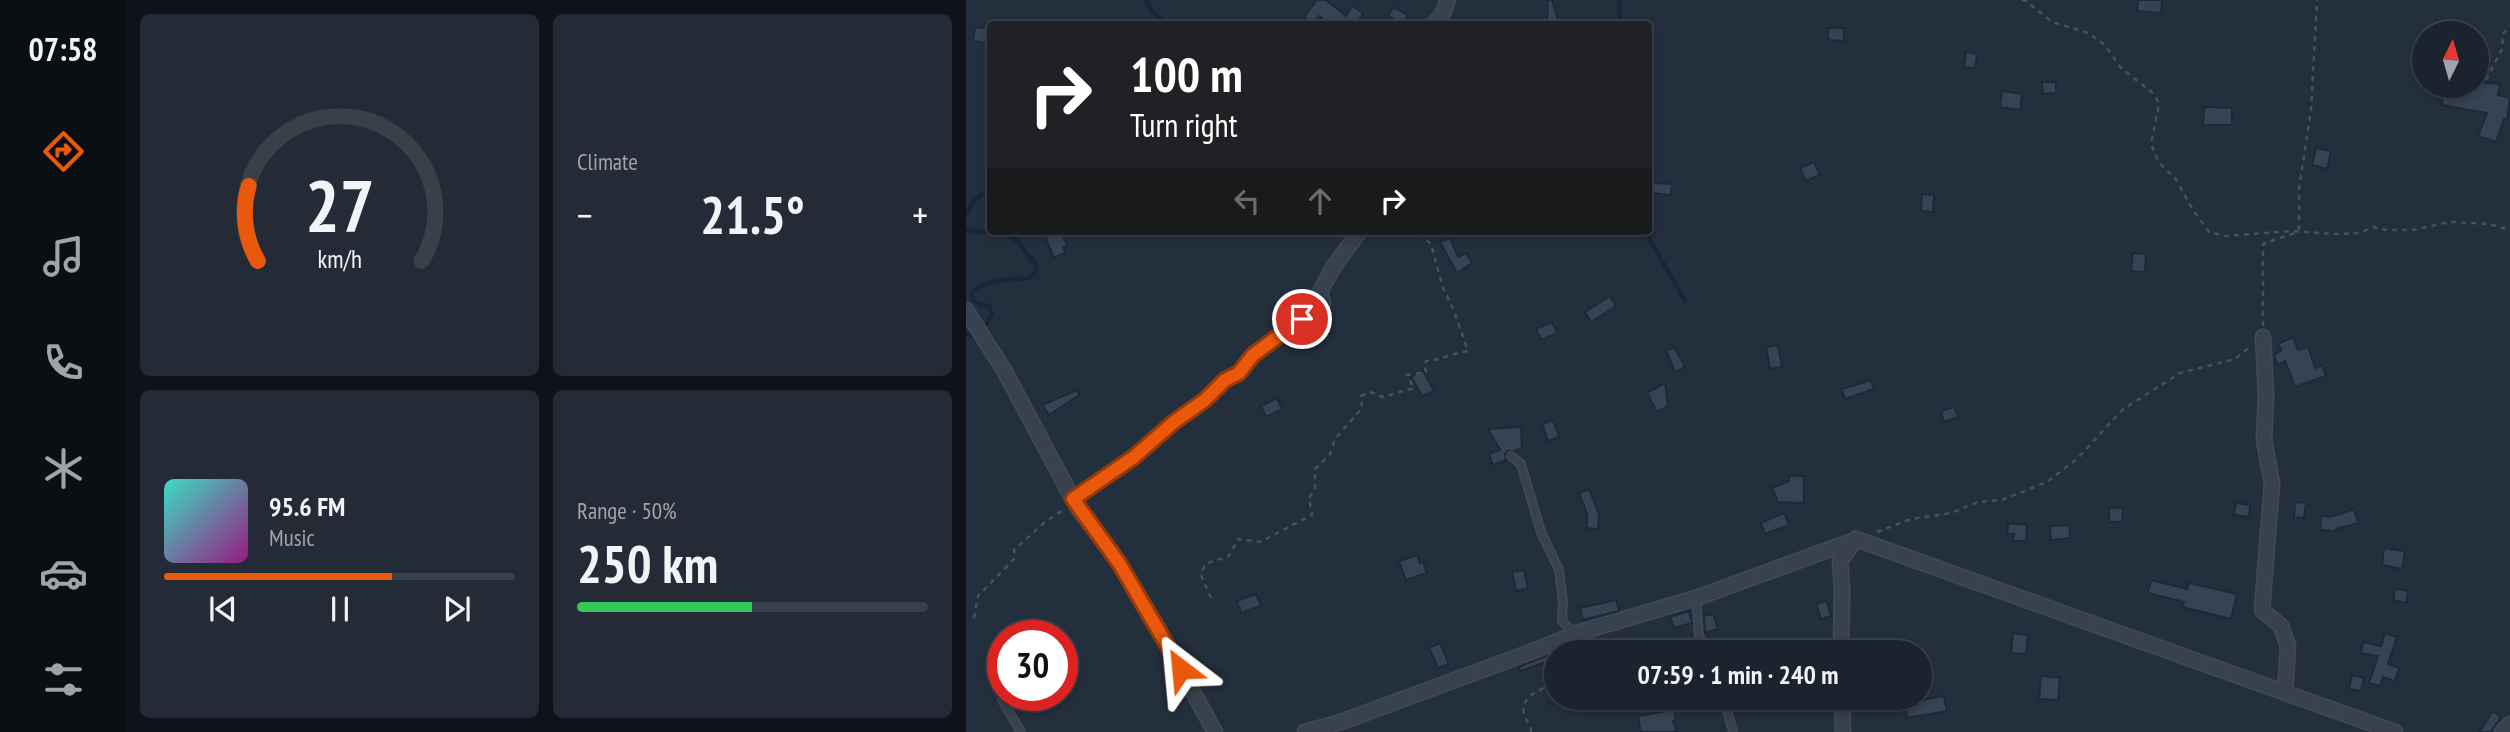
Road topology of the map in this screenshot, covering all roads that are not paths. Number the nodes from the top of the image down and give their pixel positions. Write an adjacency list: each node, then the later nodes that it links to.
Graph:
1 (1448, 0): 2 (street)
2 (1437, 21)
3 (1357, 235): 7 (street)
4 (966, 310): 7 (street)
5 (2263, 337): 13 (street)
6 (1511, 456): 10 (lane)
7 (1073, 499): 20 (street)
8 (1856, 540): 9 (street); 12 (street); 13 (street)
9 (1696, 598): 10 (street); 11 (lane)
10 (1574, 634): 18 (street)
11 (1701, 640)
12 (1841, 640)
13 (2285, 693): 24 (street)
14 (1727, 710): 22 (lane)
15 (1842, 710): 23 (street)
16 (1009, 711): 19 (lane)
17 (2510, 724): 25 (street)
18 (1341, 727): 21 (street)
19 (1021, 732)
20 (1215, 732)
21 (1305, 732)
22 (1733, 732)
23 (1843, 732)
24 (2395, 732)
25 (2502, 732)

